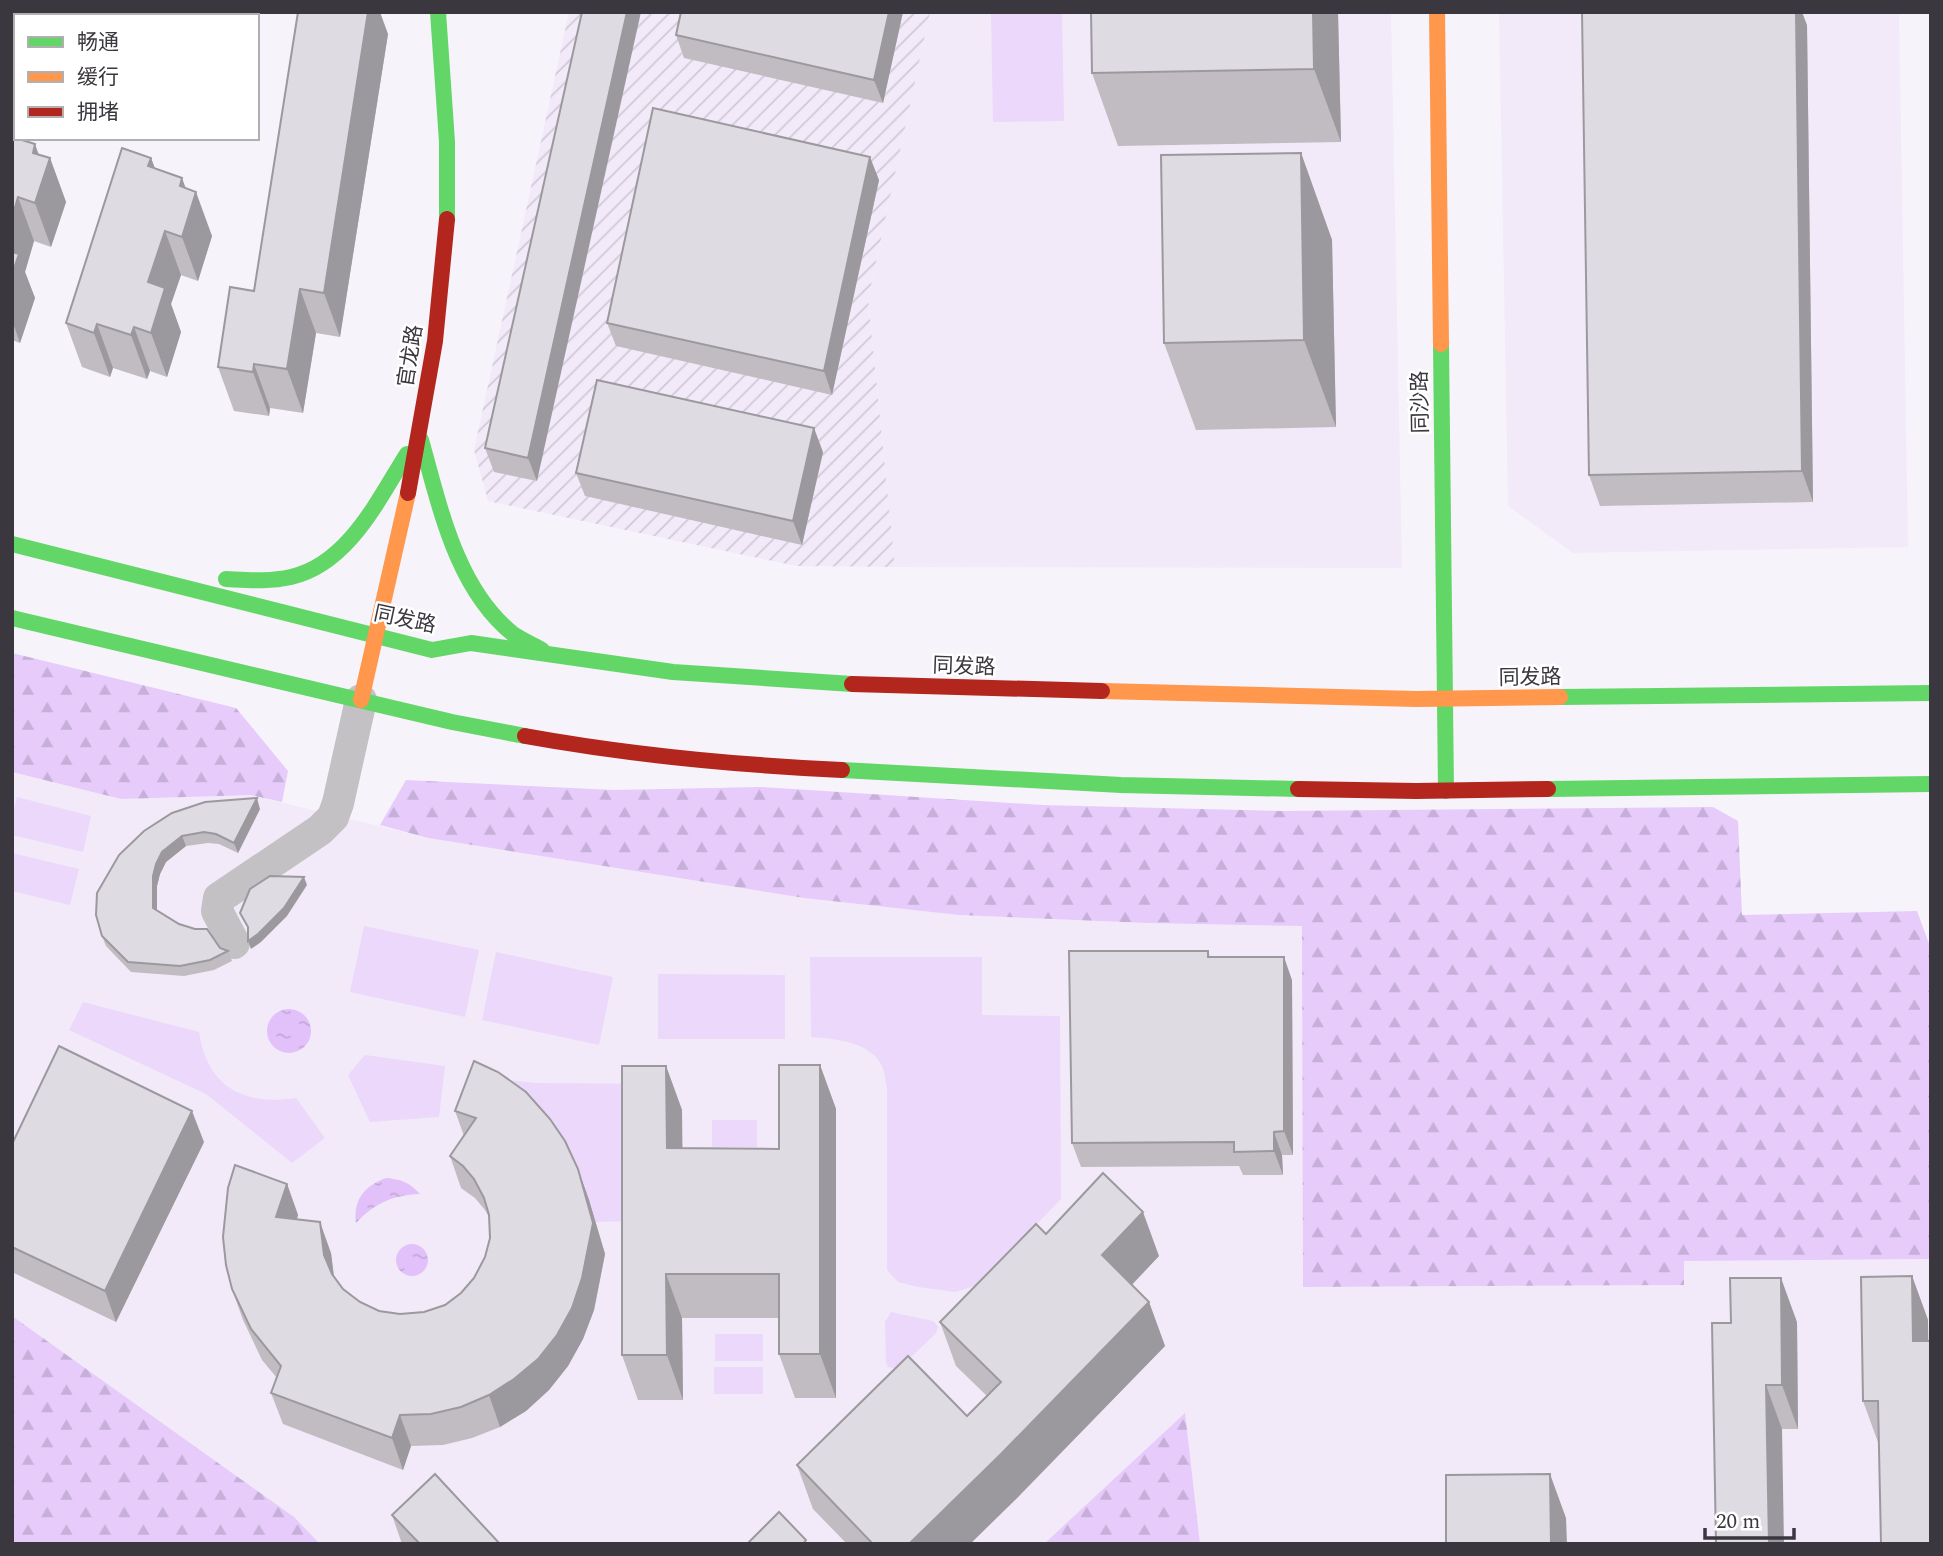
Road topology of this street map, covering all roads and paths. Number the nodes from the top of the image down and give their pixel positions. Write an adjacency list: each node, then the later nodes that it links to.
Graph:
1 (438, 12): 3 (main road, 官龙路)
2 (1437, 12): 10 (main road, 同沙路)
3 (419, 434): 5 (main road); 7 (main road, 官龙路); 8 (main road)
4 (12, 544): 5 (main road, 同发路)
5 (134, 573): 7 (main road, 同发路)
6 (12, 618): 11 (main road)
7 (376, 635): 8 (main road, 同发路); 11 (main road, 官龙路)
8 (557, 656): 10 (main road, 同发路)
9 (1931, 693): 10 (main road, 同发路)
10 (1445, 699): 13 (main road, 同沙路)
11 (361, 700): 13 (main road); 14 (street)
12 (1931, 784): 13 (main road)
13 (1446, 791)
14 (234, 943)

